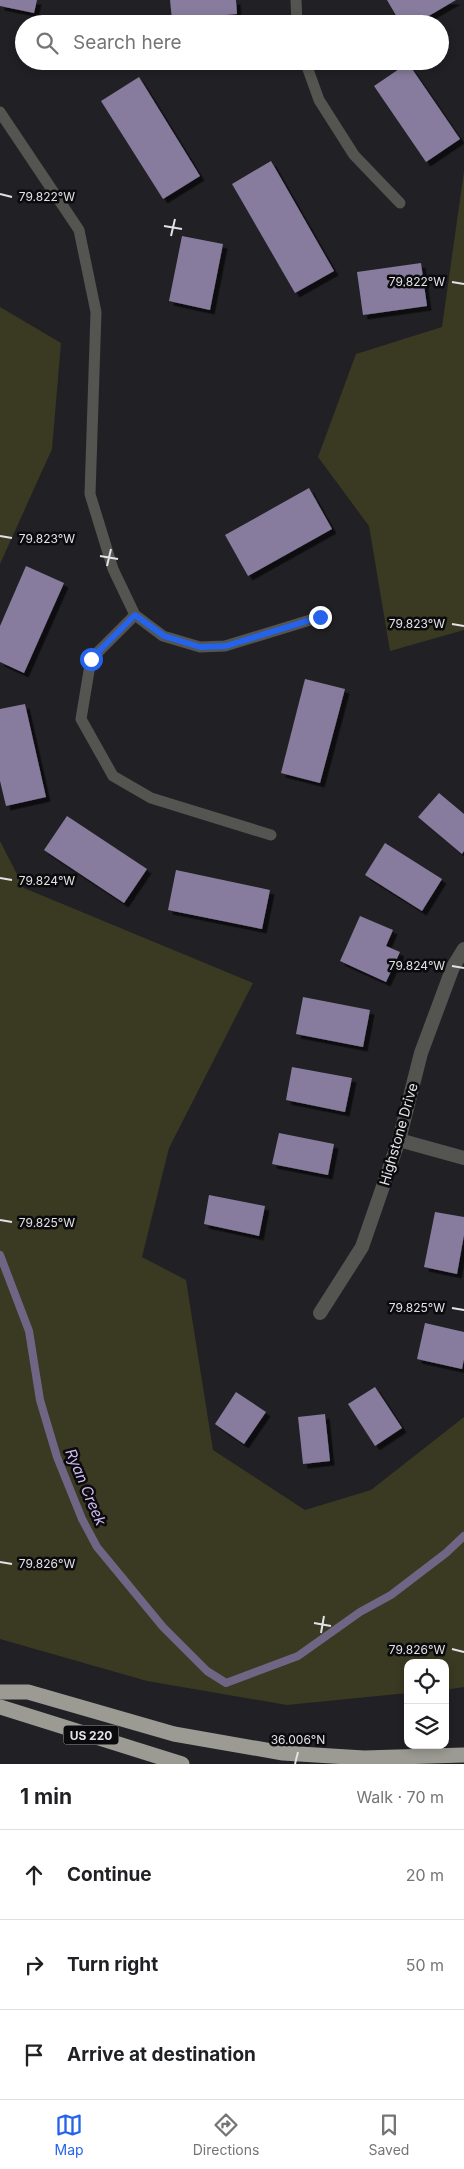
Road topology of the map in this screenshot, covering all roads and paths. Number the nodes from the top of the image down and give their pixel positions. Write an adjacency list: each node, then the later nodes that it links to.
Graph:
1 (296, 0): 2 (lane)
2 (297, 15)
3 (309, 70): 5 (lane)
4 (0, 112): 6 (lane)
5 (400, 203)
6 (135, 615): 7 (lane); 8 (lane)
7 (320, 617)
8 (270, 835)
9 (464, 949): 10 (street, Highstone Drive)
10 (399, 1140): 11 (street); 12 (street, Highstone Drive)
11 (464, 1158)
12 (320, 1314)
13 (0, 1692): 15 (highway)
14 (0, 1707): 16 (highway, US 220)
15 (464, 1756)
16 (182, 1764)

